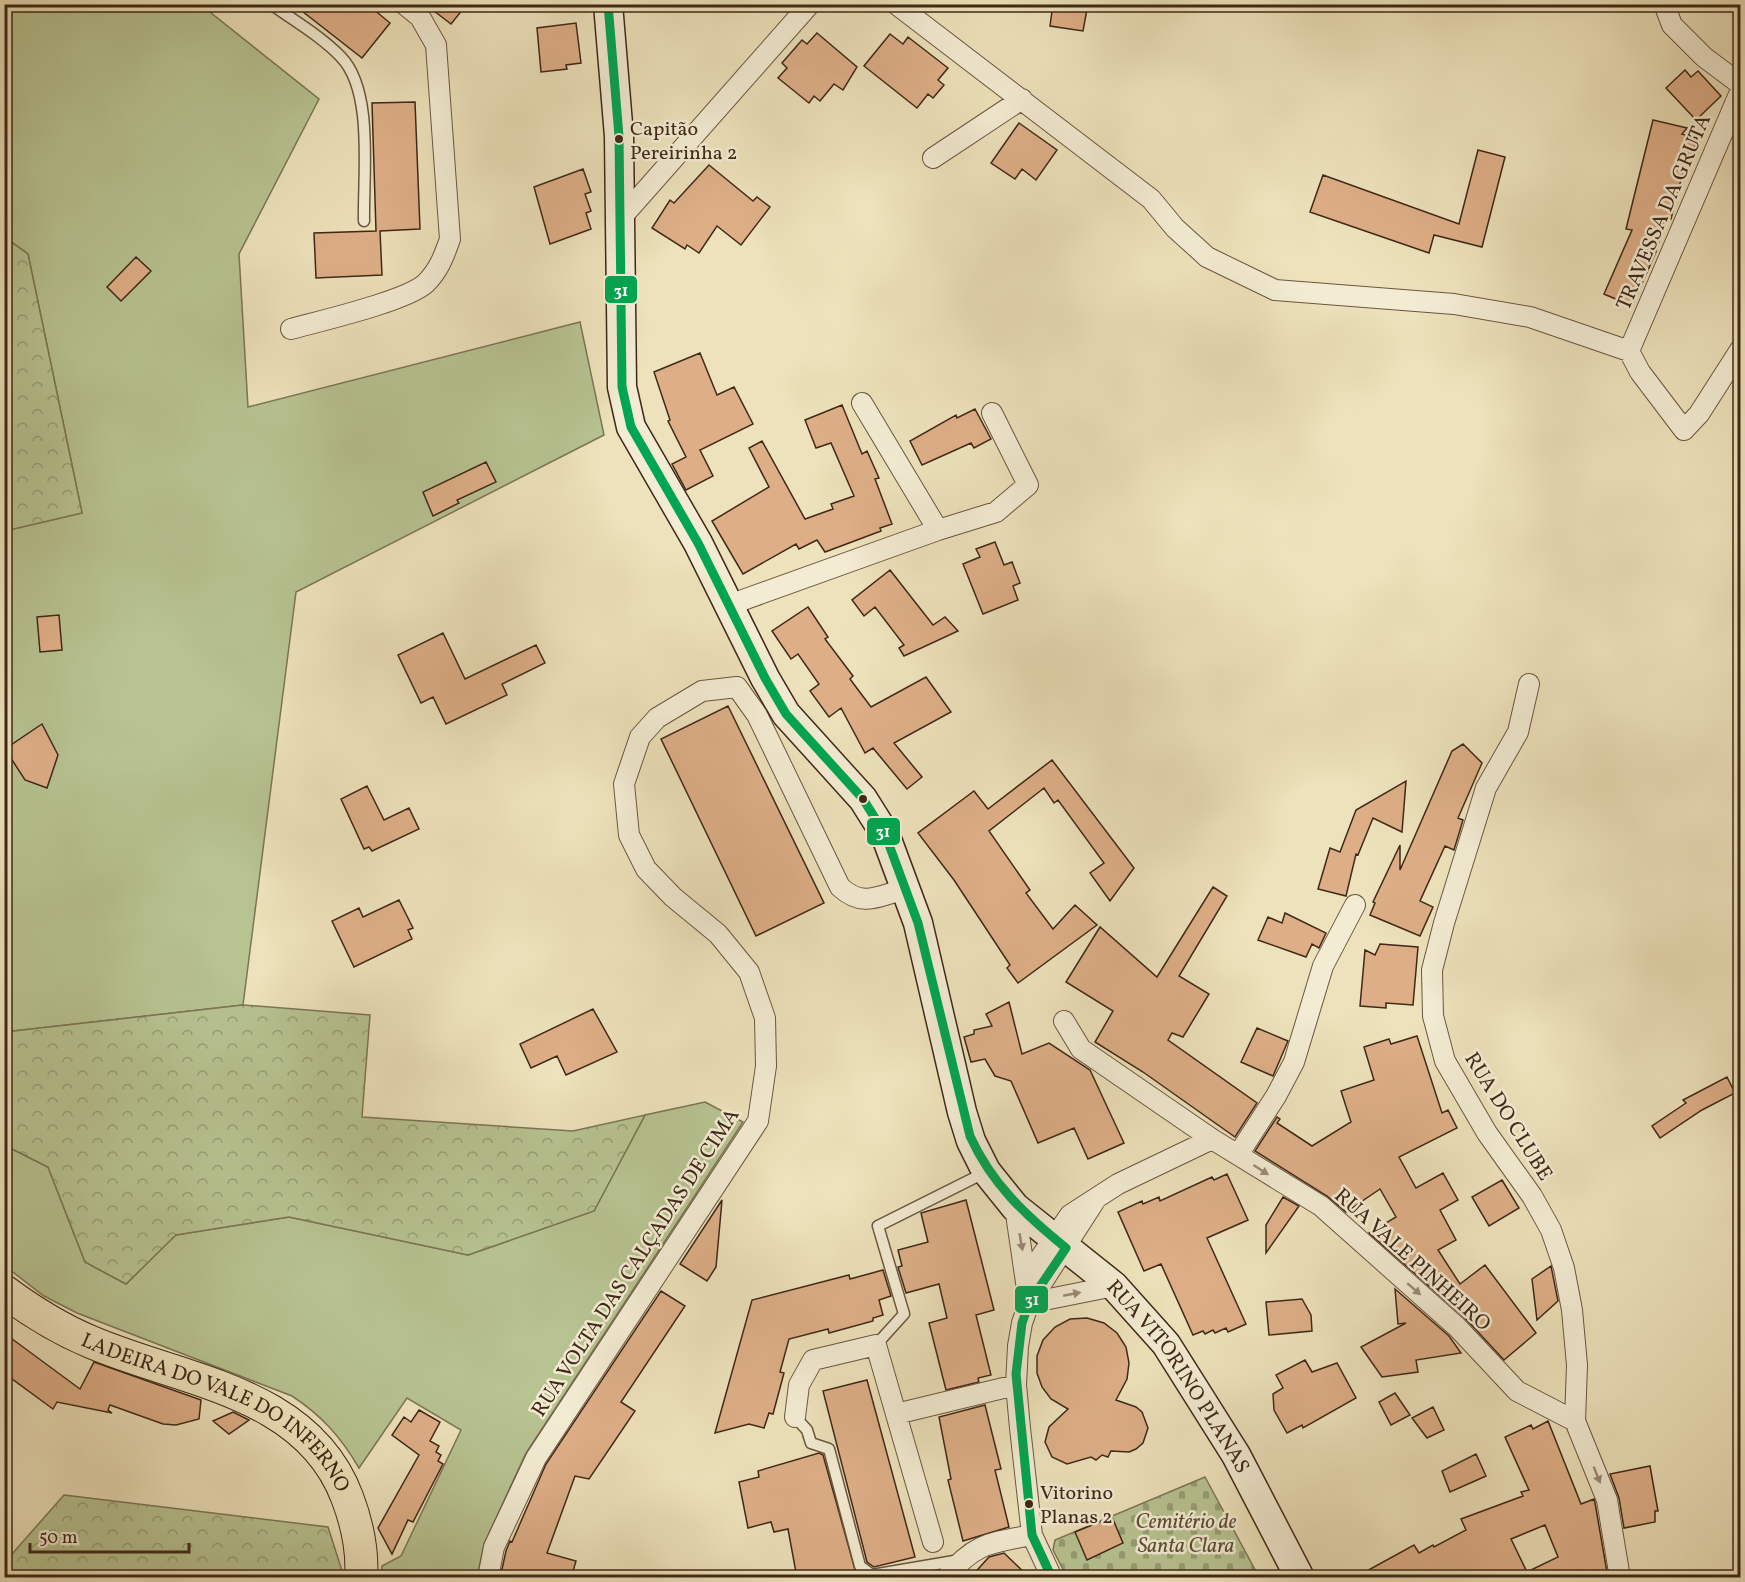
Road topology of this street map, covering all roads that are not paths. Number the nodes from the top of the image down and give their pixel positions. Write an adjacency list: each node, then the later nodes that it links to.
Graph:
1 (271, 4): 12 (lane)
2 (404, 4): 13 (street)
3 (608, 4): 11 (street, RUA VITORINO PLANAS)
4 (810, 4): 11 (street)
5 (896, 4): 9 (street)
6 (1664, 4): 7 (street)
7 (1740, 84)
8 (1740, 92): 15 (street, TRAVESSA DA GRUTA)
9 (1022, 99): 10 (street); 15 (street)
10 (933, 158)
11 (622, 216): 19 (street, RUA VITORINO PLANAS)
12 (364, 221)
13 (291, 329)
14 (1740, 350): 15 (street)
15 (1629, 351)
16 (862, 404): 18 (street)
17 (992, 413): 18 (street)
18 (938, 530): 19 (street)
19 (729, 605): 21 (street, RUA VITORINO PLANAS)
20 (1529, 684): 37 (street, RUA DO CLUBE)
21 (905, 888): 26 (street, RUA VITORINO PLANAS); 42 (street, RUA VOLTA DAS CALÇADAS DE CIMA)
22 (1355, 905): 25 (street)
23 (1064, 1021): 24 (street, RUA VALE PINHEIRO)
24 (1212, 1139): 25 (street, RUA VALE PINHEIRO); 28 (street)
25 (1238, 1155): 37 (street, RUA VALE PINHEIRO, one-way to 37)
26 (986, 1172): 27 (street, RUA VITORINO PLANAS); 33 (lane)
27 (1015, 1207): 28 (street, RUA VITORINO PLANAS); 29 (street, RUA VITORINO PLANAS, one-way to 29)
28 (1060, 1243): 29 (street); 30 (street, RUA VITORINO PLANAS); 32 (street)
29 (1028, 1276): 32 (street, RUA VITORINO PLANAS)
30 (1114, 1286): 32 (street, one-way to 30); 45 (street, RUA VITORINO PLANAS)
31 (4, 1291): 41 (main road, LADEIRA DO VALE DO INFERNO)
32 (1029, 1303): 34 (street, RUA VITORINO PLANAS)
33 (876, 1345): 35 (street); 36 (street)
34 (1016, 1385): 35 (street); 38 (street, RUA VITORINO PLANAS)
35 (896, 1414): 39 (street)
36 (795, 1417): 40 (lane)
37 (1575, 1421): 46 (street, RUA DO CLUBE, one-way to 46)
38 (1032, 1535): 40 (street); 44 (street, RUA VITORINO PLANAS)
39 (933, 1542)
40 (960, 1560): 43 (street)
41 (361, 1578)
42 (488, 1578)
43 (946, 1578)
44 (1052, 1578)
45 (1300, 1578)
46 (1620, 1578)

